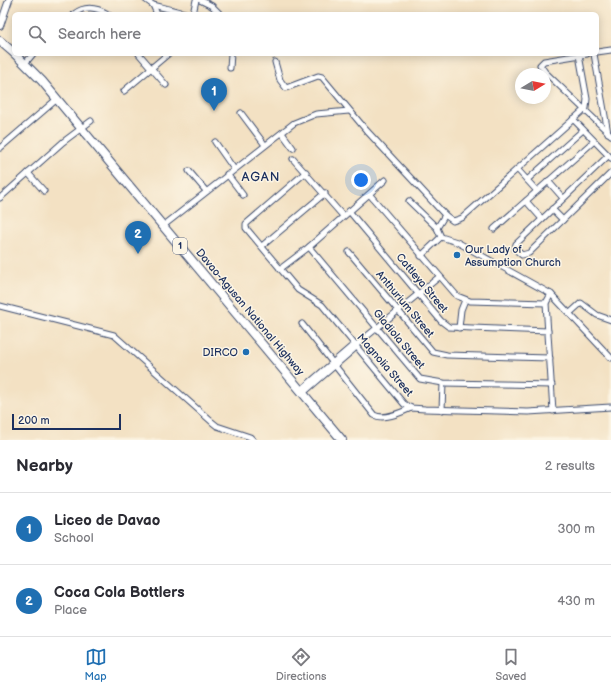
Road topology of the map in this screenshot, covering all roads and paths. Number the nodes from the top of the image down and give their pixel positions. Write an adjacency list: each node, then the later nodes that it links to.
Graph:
1 (9, 0): 12 (main road)
2 (146, 0): 5 (street)
3 (196, 0): 10 (street)
4 (200, 0): 11 (street)
5 (153, 5): 8 (street); 9 (street)
6 (77, 12): 7 (street)
7 (103, 12)
8 (156, 12)
9 (180, 12)
10 (193, 12)
11 (218, 12)
12 (0, 26)
13 (0, 35): 15 (highway)
14 (0, 42): 17 (highway, Davao-Agusan National Highway / 1)
15 (12, 45)
16 (611, 50): 18 (street)
17 (12, 52)
18 (599, 52)
19 (16, 56): 32 (highway, Davao-Agusan National Highway / 1)
20 (28, 56): 37 (highway, Davao-Agusan National Highway / 1)
21 (141, 56): 28 (street)
22 (165, 56): 28 (street)
23 (231, 56): 29 (street)
24 (573, 56): 33 (street)
25 (579, 56): 33 (street)
26 (594, 56): 40 (street)
27 (275, 62): 34 (street)
28 (151, 67): 30 (street); 31 (street)
29 (230, 68)
30 (166, 85)
31 (124, 91)
32 (57, 99): 37 (highway, Davao-Agusan National Highway / 1); 44 (street)
33 (584, 110): 36 (street); 40 (street)
34 (349, 111): 39 (street); 70 (street)
35 (241, 113): 43 (street)
36 (573, 119): 38 (street); 49 (street)
37 (86, 125): 52 (street); 74 (highway, Davao-Agusan National Highway / 1)
38 (583, 130): 41 (street); 56 (street)
39 (282, 133): 43 (street); 45 (street)
40 (609, 134)
41 (594, 141): 46 (street); 57 (street)
42 (215, 142): 48 (street)
43 (265, 145): 48 (street)
44 (0, 148)
45 (293, 148)
46 (610, 157): 65 (street)
47 (293, 159): 51 (street)
48 (234, 169): 54 (street)
49 (517, 169): 56 (street); 70 (street)
50 (189, 171): 59 (street)
51 (306, 172): 61 (street); 78 (street, Magnolia Street)
52 (28, 173): 58 (street); 64 (street)
53 (611, 173): 73 (street)
54 (227, 174): 59 (street); 62 (street)
55 (385, 180): 63 (street)
56 (527, 180): 60 (street)
57 (548, 181): 60 (street); 65 (street)
58 (44, 191)
59 (206, 191): 74 (street)
60 (537, 191): 66 (street)
61 (325, 193): 71 (street); 78 (street)
62 (243, 195)
63 (370, 195): 69 (street); 81 (street)
64 (0, 198)
65 (563, 198): 68 (street)
66 (526, 200): 72 (street); 76 (street)
67 (409, 201): 75 (street)
68 (552, 209): 72 (street); 73 (street)
69 (349, 211): 71 (street); 84 (street, Cattleya Street)
70 (445, 215): 75 (street)
71 (343, 216): 79 (street)
72 (542, 219): 73 (street)
73 (562, 220)
74 (165, 224): 102 (highway, Davao-Agusan National Highway / 1)
75 (437, 228): 77 (street)
76 (494, 229)
77 (441, 237): 81 (street); 85 (street)
78 (262, 246): 82 (street, Magnolia Street)
79 (309, 247): 82 (street); 93 (street, Gladiola Street)
80 (349, 252): 89 (street, Anthurium Street)
81 (421, 256): 83 (street)
82 (280, 269): 96 (street, Magnolia Street)
83 (439, 277): 84 (street); 86 (street)
84 (418, 293): 89 (street); 94 (street, Cattleya Street)
85 (551, 294): 87 (street); 90 (street)
86 (465, 300): 87 (street); 94 (street)
87 (546, 303): 95 (street)
88 (0, 306): 108 (street)
89 (398, 311): 93 (street); 97 (street, Anthurium Street)
90 (570, 313): 91 (street); 98 (street)
91 (611, 320)
92 (302, 324): 99 (street)
93 (376, 328): 96 (street); 100 (street, Gladiola Street)
94 (459, 328): 95 (street, Cattleya Street)
95 (548, 332): 97 (street)
96 (355, 346): 99 (street); 104 (street, Magnolia Street)
97 (550, 358): 101 (street)
98 (611, 358)
99 (334, 364): 102 (street); 104 (street)
100 (443, 383): 101 (street, Gladiola Street); 105 (street)
101 (552, 385): 106 (street)
102 (304, 390): 107 (highway, Davao-Agusan National Highway / 1)
103 (611, 407): 106 (street, Magnolia Street)
104 (411, 408): 105 (street, Magnolia Street)
105 (442, 410): 106 (street, Magnolia Street)
106 (552, 411)
107 (342, 439)
108 (253, 440)

